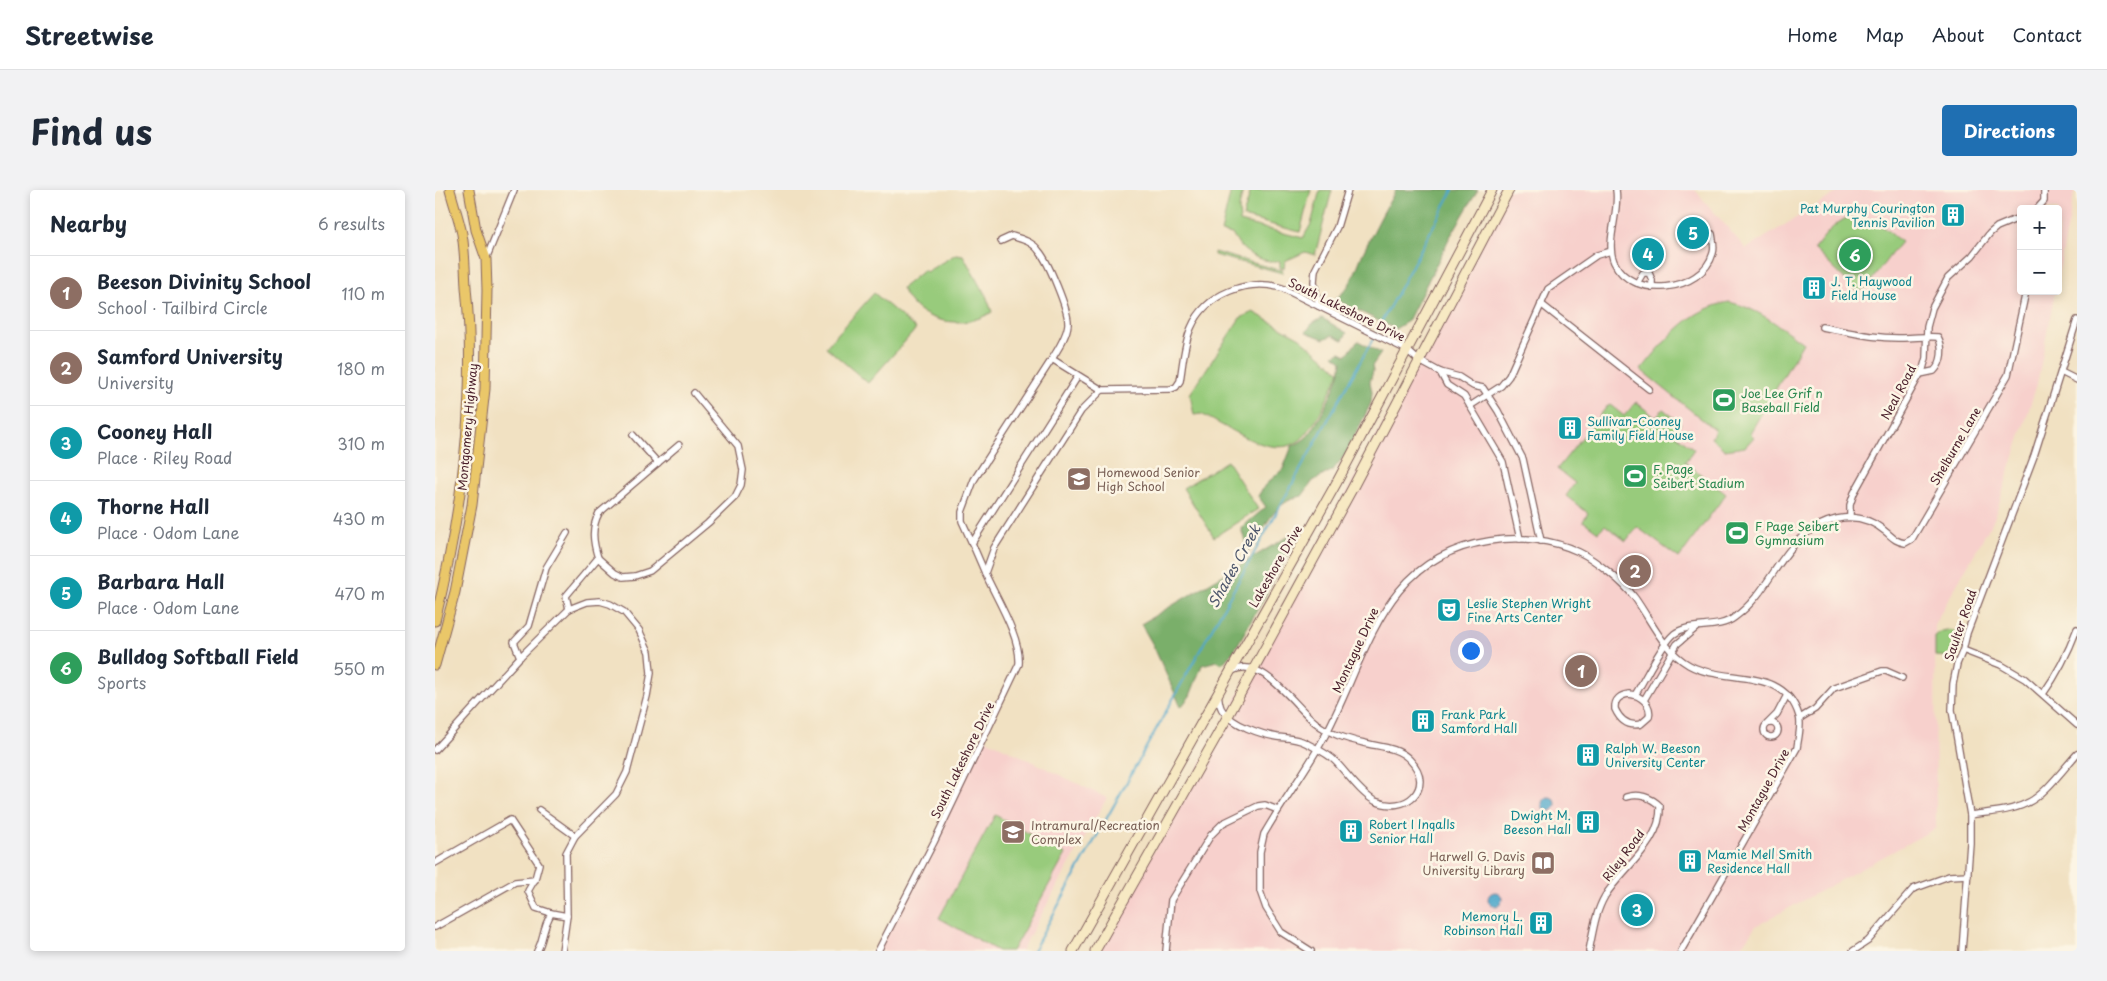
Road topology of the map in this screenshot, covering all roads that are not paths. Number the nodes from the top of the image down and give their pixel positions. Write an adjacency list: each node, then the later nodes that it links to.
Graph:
1 (450, 190): 49 (main road, Montgomery Highway)
2 (469, 190): 14 (main road, Montgomery Highway)
3 (515, 190): 14 (street)
4 (1348, 190): 19 (street)
5 (1492, 190): 23 (main road, Lakeshore Drive)
6 (1509, 190): 25 (main road)
7 (1616, 190): 13 (street)
8 (2045, 190): 9 (street)
9 (2040, 205)
10 (2017, 219): 22 (street, Neal Road)
11 (1713, 234): 16 (street)
12 (1001, 240): 24 (street, South Lakeshore Drive)
13 (1611, 251): 15 (street); 18 (street)
14 (486, 260): 56 (main road, Montgomery Highway)
15 (1637, 282): 16 (street); 16 (street)
16 (1652, 287)
17 (2025, 295): 41 (street, Shelburne Lane)
18 (1541, 304): 32 (street); 35 (street)
19 (1319, 306): 23 (street, South Lakeshore Drive); 33 (street, South Lakeshore Drive)
20 (2077, 320): 27 (street, Saulter Road)
21 (1822, 327): 22 (street)
22 (1927, 336): 28 (street, Neal Road); 28 (street)
23 (1407, 350): 25 (street, South Lakeshore Drive); 58 (main road, Lakeshore Drive)
24 (1052, 360): 29 (street); 45 (street, South Lakeshore Drive)
25 (1419, 360): 26 (street, South Lakeshore Drive); 57 (main road)
26 (1440, 372): 31 (street); 36 (street)
27 (2061, 372): 30 (street); 53 (street, Saulter Road)
28 (1920, 374): 41 (street, Neal Road)
29 (1078, 376): 33 (street); 45 (street)
30 (2077, 380)
31 (1473, 386): 35 (street); 36 (street)
32 (1649, 389)
33 (1102, 390): 47 (street)
34 (694, 393): 46 (street)
35 (1488, 395): 37 (street); 44 (street)
36 (1464, 396): 37 (street)
37 (1470, 406): 43 (street)
38 (633, 435): 40 (street)
39 (679, 445): 40 (street)
40 (658, 463): 46 (street)
41 (1850, 517): 50 (street)
42 (567, 533): 55 (street)
43 (1520, 539): 44 (street, Montague Drive); 71 (street, Montague Drive)
44 (1541, 541): 52 (street, Montague Drive)
45 (972, 543): 47 (street, South Lakeshore Drive)
46 (598, 558): 48 (street)
47 (985, 573): 88 (street, South Lakeshore Drive)
48 (569, 609): 55 (street); 79 (street)
49 (435, 621)
50 (1696, 628): 52 (street); 54 (street)
51 (2077, 629): 61 (street)
52 (1665, 644): 54 (street, Montague Drive); 62 (street)
53 (1963, 650): 61 (street); 78 (street, Saulter Road)
54 (1673, 652): 63 (street, Montague Drive); 64 (street)
55 (520, 657): 73 (street)
56 (435, 665)
57 (1253, 670): 58 (street); 66 (main road); 71 (street)
58 (1232, 671): 60 (main road, Lakeshore Drive)
59 (1902, 678): 67 (street)
60 (1218, 693): 66 (street); 89 (main road, Lakeshore Drive)
61 (2043, 694): 69 (street)
62 (1635, 695): 64 (street); 64 (street)
63 (1787, 695): 65 (street); 67 (street, Montague Drive)
64 (1644, 700)
65 (1777, 714): 68 (street); 70 (street)
66 (1229, 716): 72 (street); 90 (main road)
67 (1800, 718): 94 (street, Montague Drive)
68 (1767, 724): 70 (street); 70 (street)
69 (2077, 725)
70 (1778, 727)
71 (1327, 732): 72 (street, Montague Drive); 72 (street)
72 (1317, 749): 77 (street, Montague Drive)
73 (435, 750)
74 (2077, 754): 78 (street)
75 (1626, 797): 93 (street, Riley Road)
76 (539, 810): 79 (street)
77 (1278, 810): 91 (street); 92 (street, Montague Drive)
78 (1970, 815): 81 (street, Saulter Road)
79 (575, 836): 84 (street)
80 (435, 863): 82 (street)
81 (1968, 875): 95 (street); 96 (street, Saulter Road)
82 (535, 880): 83 (street); 85 (street)
83 (551, 912): 84 (street); 86 (street)
84 (567, 916): 87 (street)
85 (435, 927)
86 (537, 951)
87 (562, 951)
88 (878, 951)
89 (1073, 951)
90 (1095, 951)
91 (1166, 951)
92 (1311, 951)
93 (1589, 951)
94 (1681, 951)
95 (1853, 951)
96 (1962, 951)

